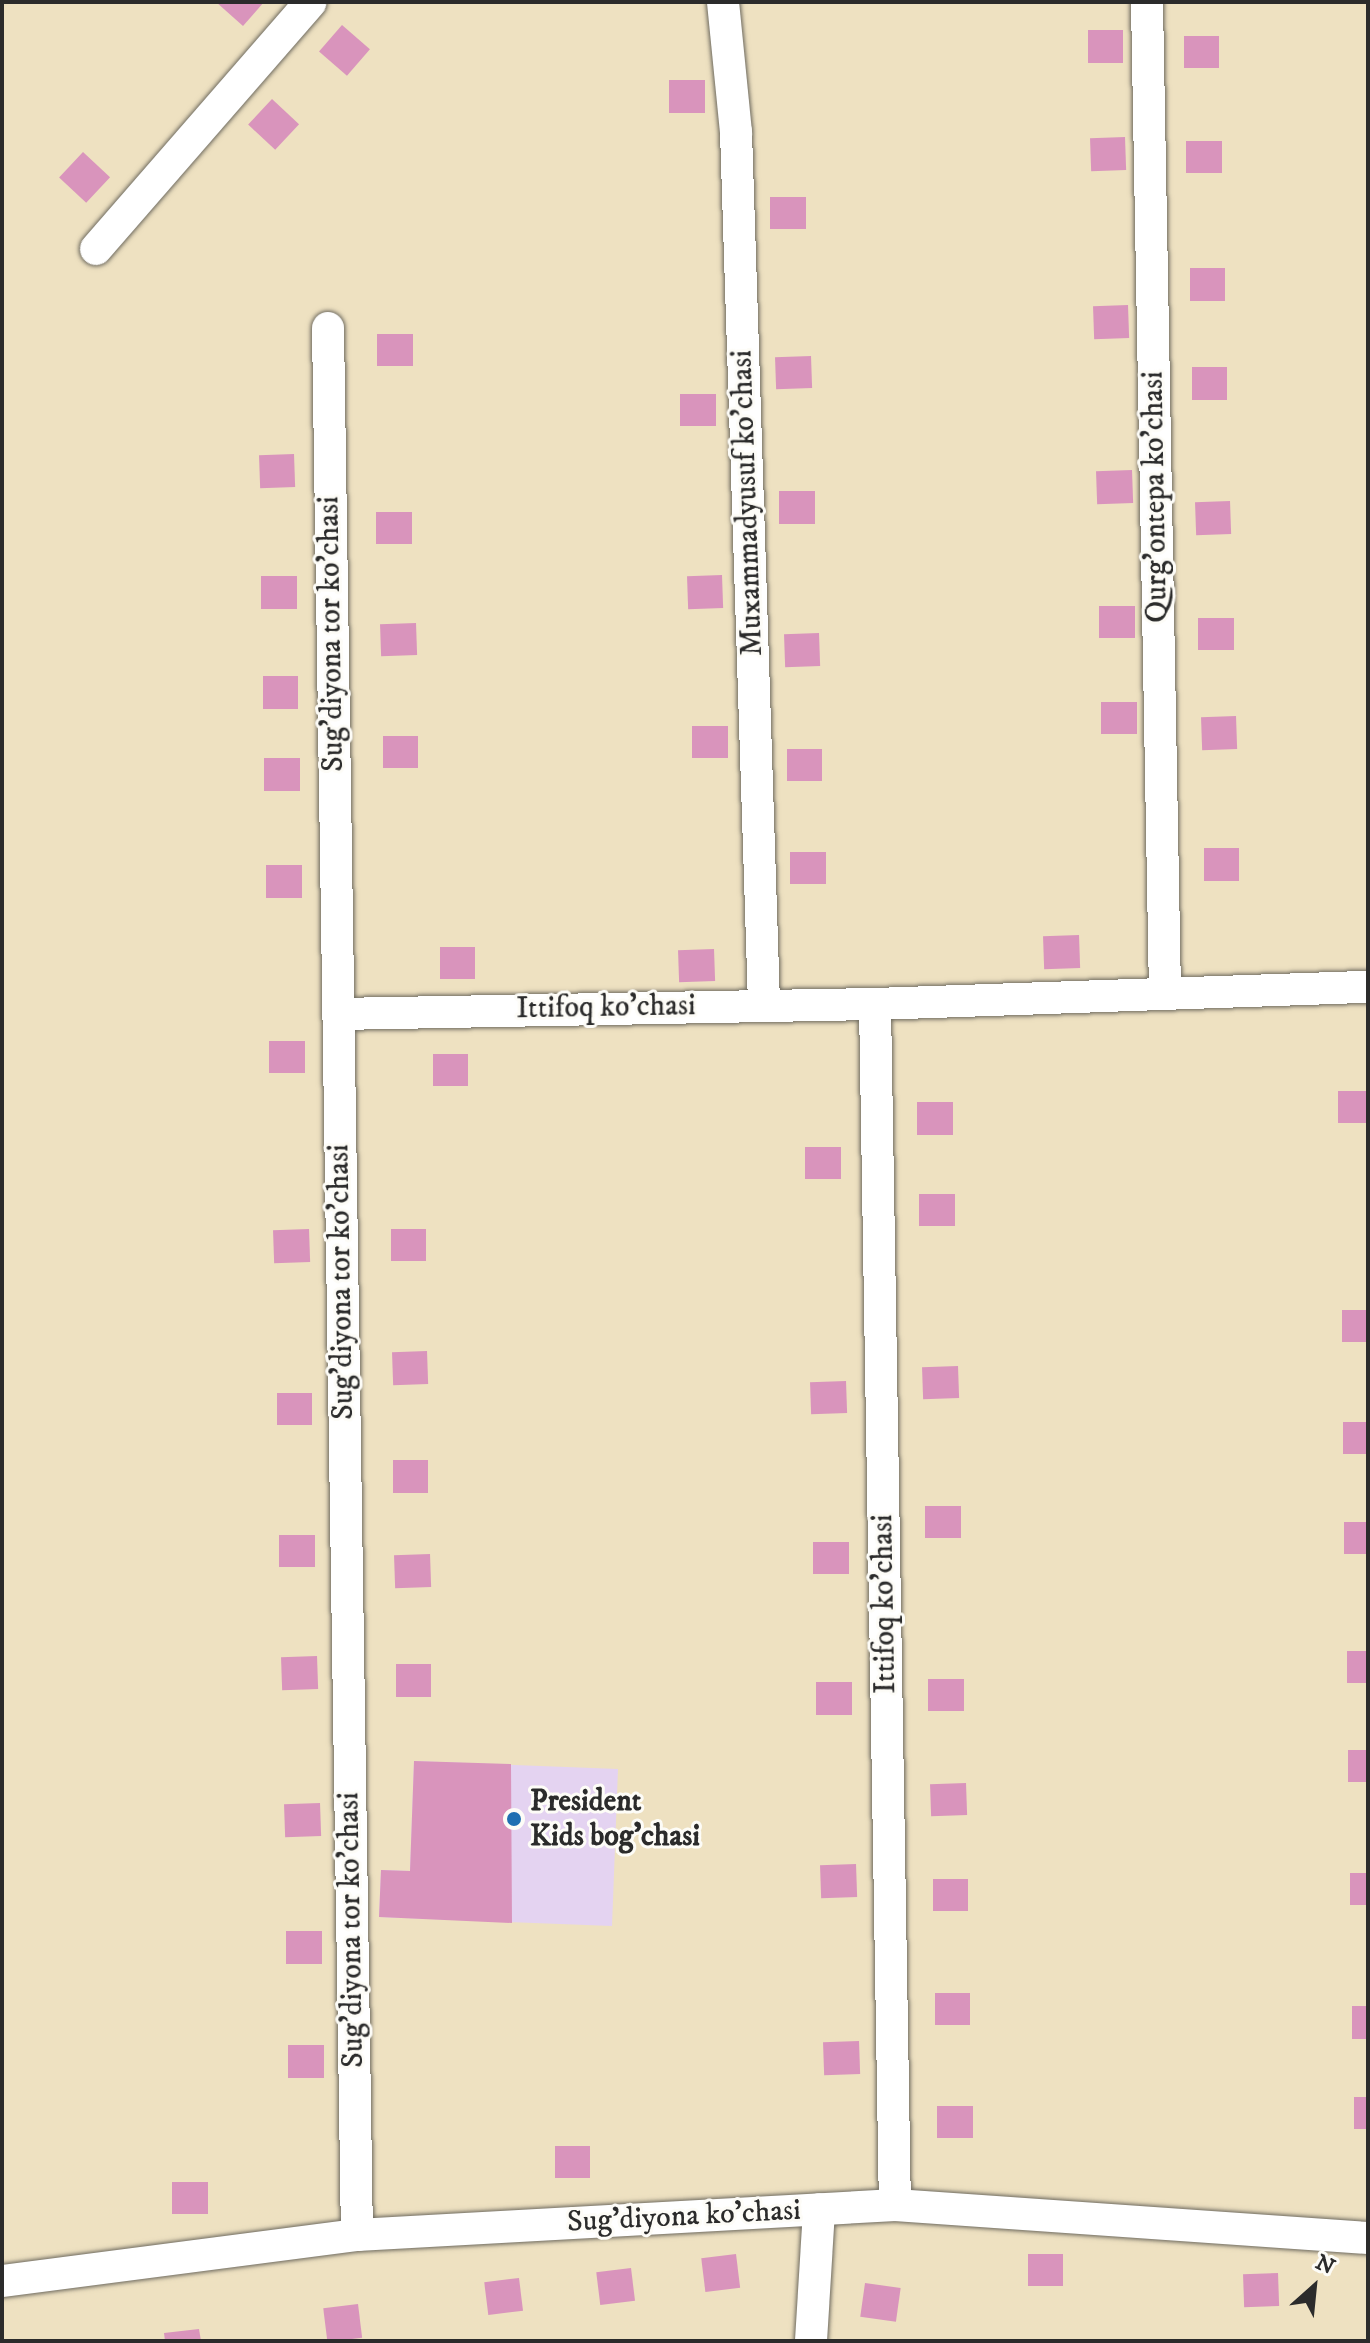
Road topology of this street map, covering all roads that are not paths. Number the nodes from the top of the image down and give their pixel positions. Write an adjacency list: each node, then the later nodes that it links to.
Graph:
1 (311, 2): 4 (street)
2 (723, 2): 9 (street, Muxammadyusuf ko'chasi)
3 (1147, 2): 7 (street, Qurg'ontepa ko'chasi)
4 (96, 249)
5 (328, 328): 10 (street, Sug'diyona tor ko'chasi)
6 (1368, 987): 7 (street, Ittifoq ko'chasi)
7 (1165, 991): 8 (street, Ittifoq ko'chasi)
8 (875, 1004): 9 (street, Ittifoq ko'chasi); 11 (street, Ittifoq ko'chasi)
9 (764, 1005): 10 (street, Ittifoq ko'chasi)
10 (338, 1014): 13 (street, Sug'diyona tor ko'chasi)
11 (895, 2205): 12 (street, Sug'diyona ko'chasi); 14 (street, Sug'diyona ko'chasi)
12 (819, 2209): 13 (street, Sug'diyona ko'chasi); 16 (street)
13 (357, 2235): 15 (street, Sug'diyona ko'chasi)
14 (1368, 2238)
15 (2, 2281)
16 (811, 2341)

